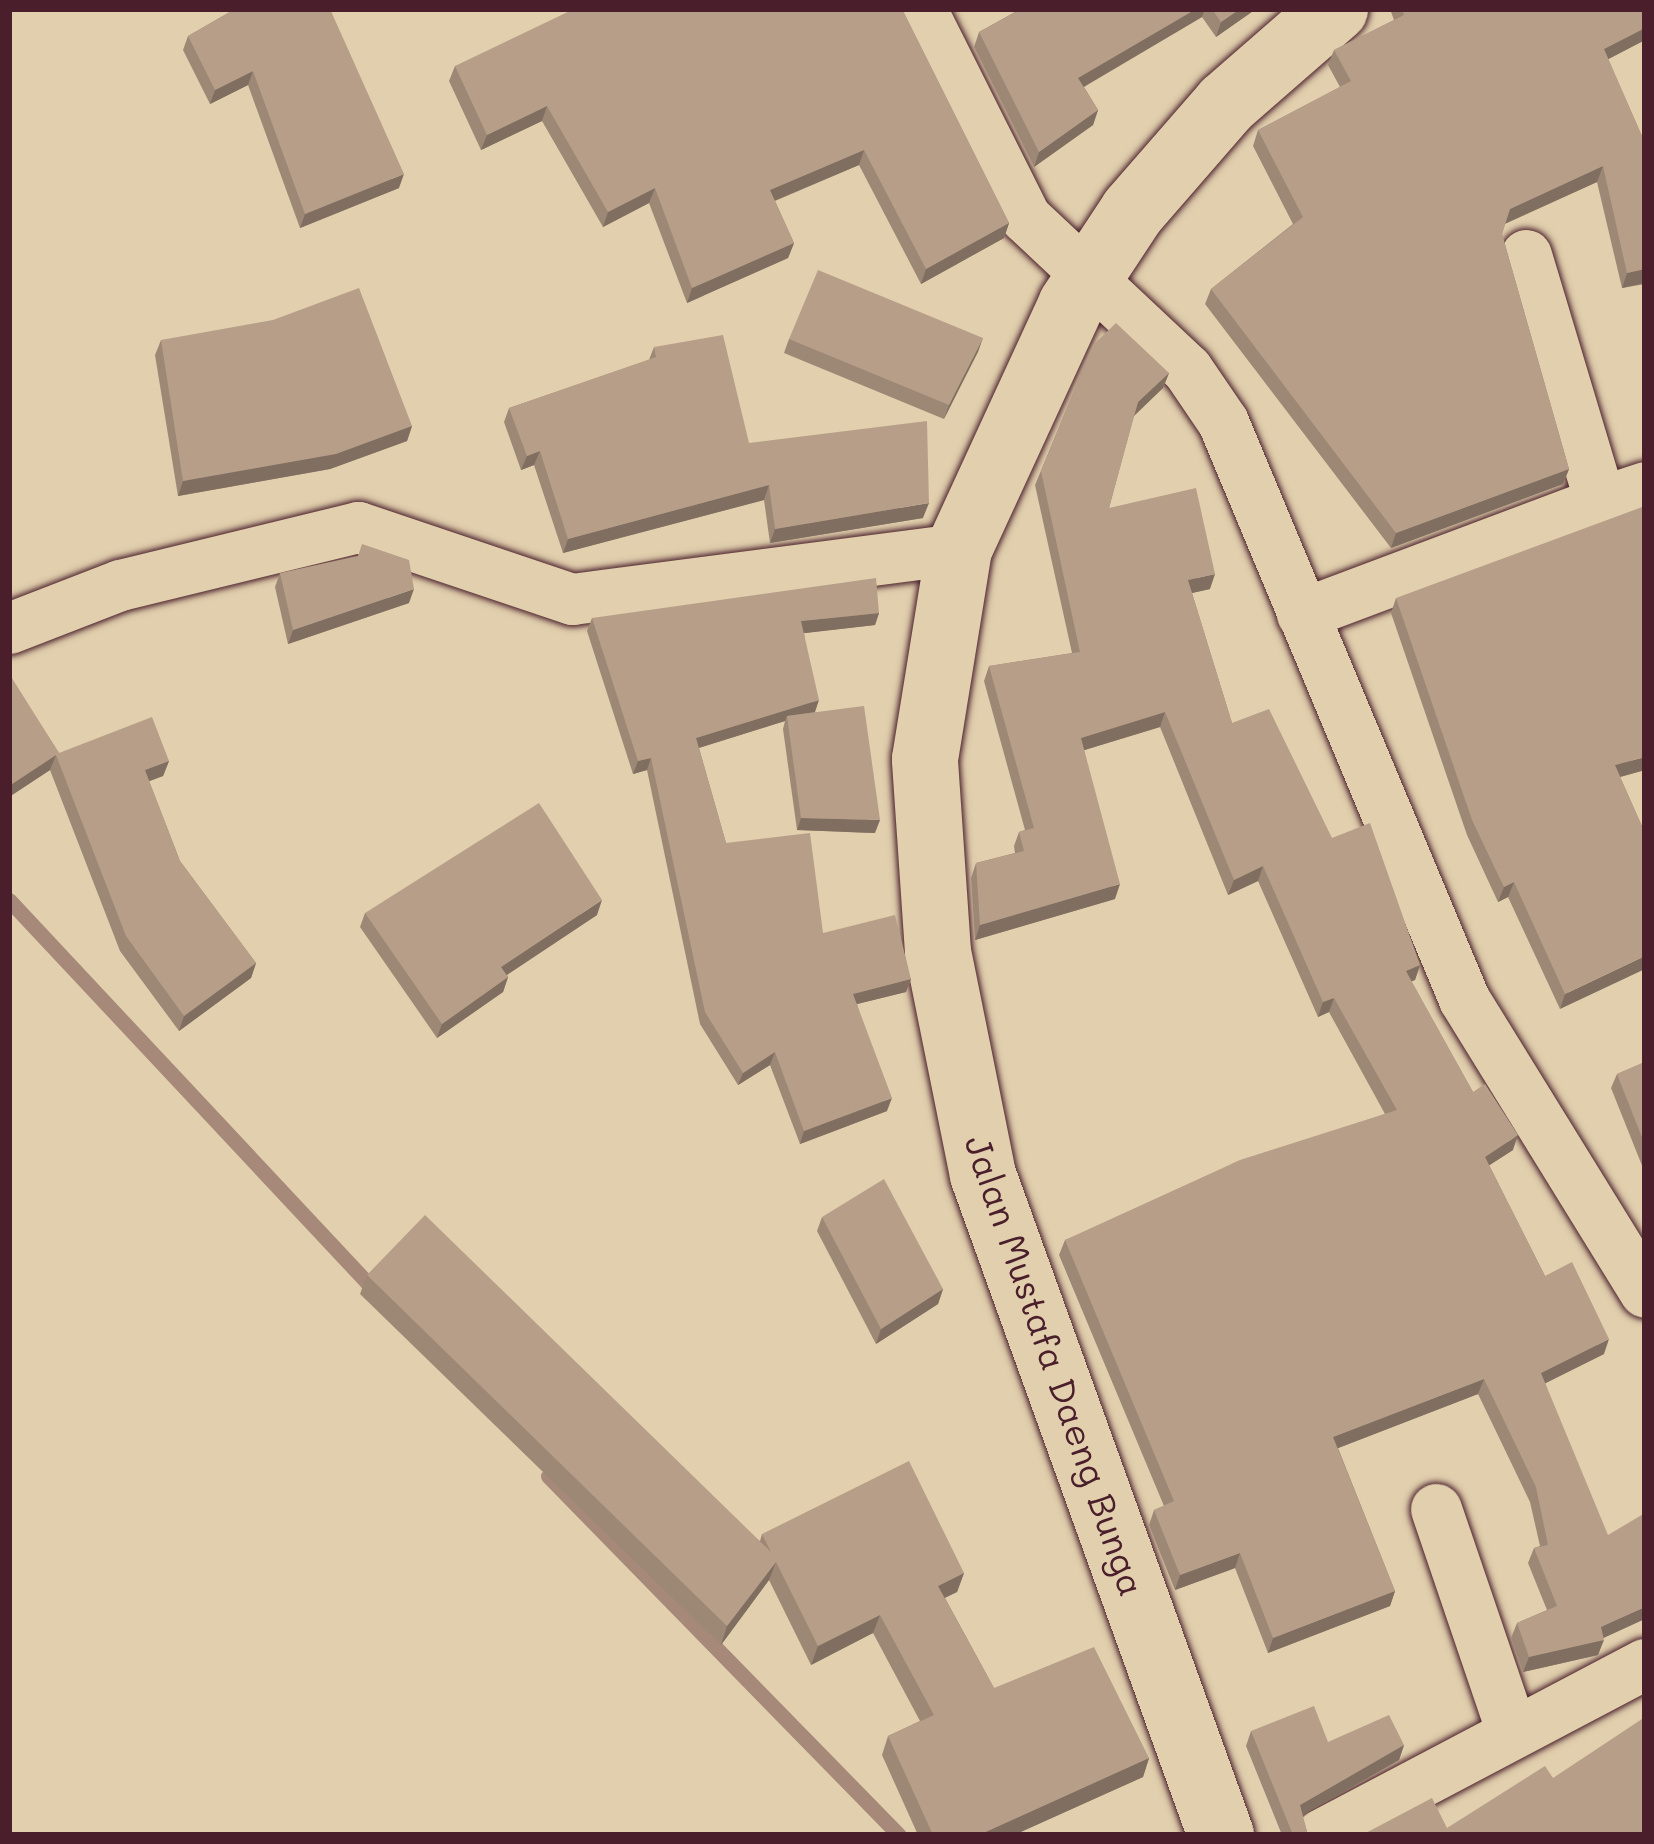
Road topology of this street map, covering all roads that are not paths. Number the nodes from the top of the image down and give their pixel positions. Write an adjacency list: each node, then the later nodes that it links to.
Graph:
1 (921, 9): 4 (street)
2 (1335, 9): 4 (main road, Jalan Mustafa Daeng Bunga)
3 (1526, 255): 5 (street)
4 (1087, 277): 6 (main road, Jalan Mustafa Daeng Bunga); 7 (street)
5 (1622, 495): 7 (street)
6 (959, 549): 8 (street); 13 (main road, Jalan Mustafa Daeng Bunga)
7 (1302, 614): 9 (street)
8 (9, 628)
9 (1645, 1292)
10 (1436, 1509): 12 (street)
11 (1645, 1664): 12 (street)
12 (1512, 1732): 14 (street)
13 (1221, 1835)
14 (1320, 1835)

